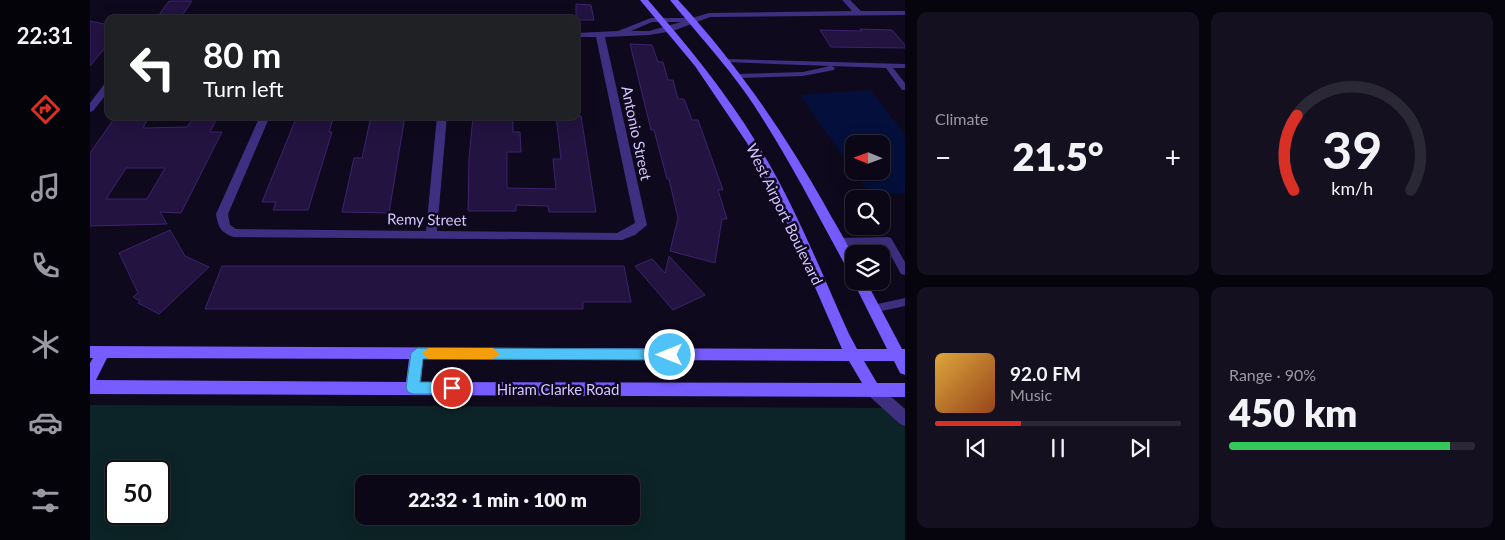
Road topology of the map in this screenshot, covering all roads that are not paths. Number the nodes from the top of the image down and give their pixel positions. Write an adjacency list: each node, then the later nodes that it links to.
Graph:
1 (644, 0): 6 (main road, West Airport Boulevard)
2 (674, 0): 7 (main road, West Airport Boulevard)
3 (846, 0): 4 (street)
4 (858, 13): 5 (street); 7 (street)
5 (905, 13)
6 (661, 18): 7 (street); 8 (main road, West Airport Boulevard); 11 (street)
7 (693, 20): 8 (street); 12 (main road, West Airport Boulevard)
8 (670, 29): 11 (street); 34 (main road, West Airport Boulevard)
9 (580, 34): 10 (street)
10 (600, 34): 11 (street); 24 (street, Antonio Street)
11 (617, 34)
12 (728, 61): 13 (lane); 18 (main road, West Airport Boulevard)
13 (769, 63): 14 (lane); 17 (lane)
14 (841, 66): 15 (lane); 17 (lane)
15 (888, 66): 16 (lane); 19 (lane)
16 (905, 66)
17 (775, 75): 18 (lane)
18 (739, 76): 26 (main road, West Airport Boulevard)
19 (905, 88)
20 (105, 89): 21 (street)
21 (90, 108)
22 (263, 120): 25 (street, Remy Street)
23 (442, 120): 25 (street)
24 (631, 232): 25 (street, Remy Street)
25 (431, 235)
26 (839, 242): 27 (main road, West Airport Boulevard); 28 (lane)
27 (845, 254)
28 (905, 271)
29 (864, 290): 31 (main road)
30 (905, 302): 31 (lane)
31 (874, 309): 35 (main road)
32 (96, 352): 33 (main road); 37 (main road)
33 (417, 353): 34 (main road); 39 (main road)
34 (854, 356): 35 (main road); 40 (main road, West Airport Boulevard)
35 (901, 356): 36 (main road)
36 (905, 369)
37 (90, 377)
38 (90, 387): 39 (main road, Hiram Clarke Road)
39 (413, 388): 40 (main road, Hiram Clarke Road)
40 (874, 390): 41 (main road, Hiram Clarke Road); 42 (street)
41 (905, 390)
42 (905, 418)

